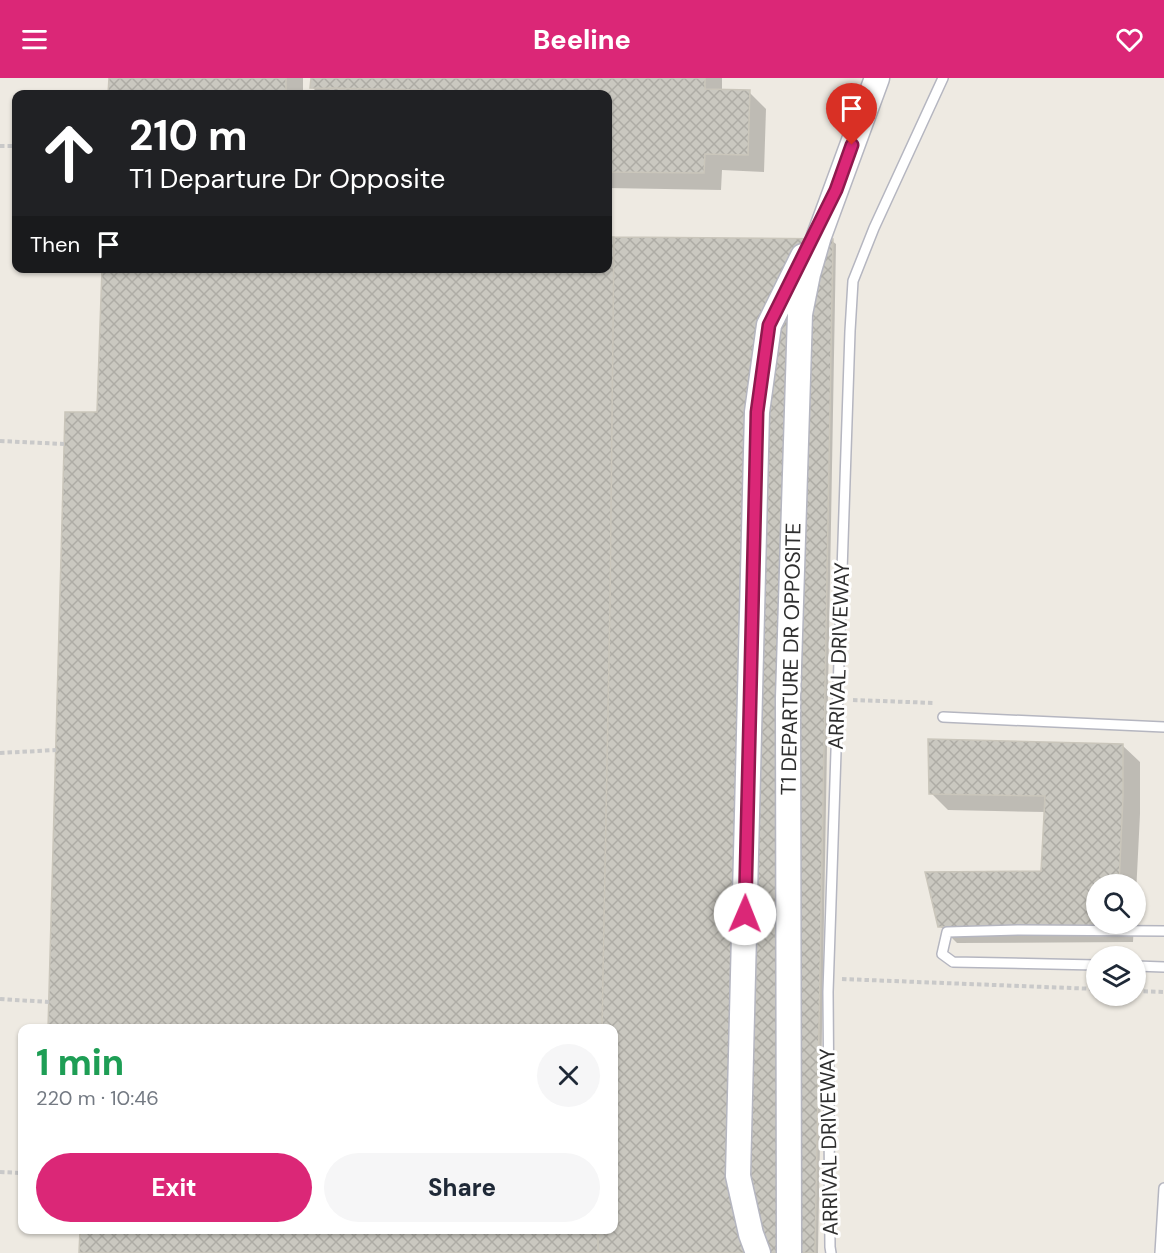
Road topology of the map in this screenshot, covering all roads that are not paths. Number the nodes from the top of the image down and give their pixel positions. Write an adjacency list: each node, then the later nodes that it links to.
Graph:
1 (877, 78): 3 (street, T1 DEPARTURE DR OPPOSITE)
2 (944, 78): 13 (lane, ARRIVAL DRIVEWAY)
3 (836, 190): 11 (street); 12 (street, T1 DEPARTURE DR OPPOSITE)
4 (943, 717): 5 (lane)
5 (1164, 727)
6 (1164, 931): 7 (lane)
7 (1086, 965)
8 (1146, 966): 9 (lane)
9 (1164, 967)
10 (1164, 1188): 14 (lane)
11 (758, 1253)
12 (789, 1253)
13 (831, 1253)
14 (1160, 1253)

